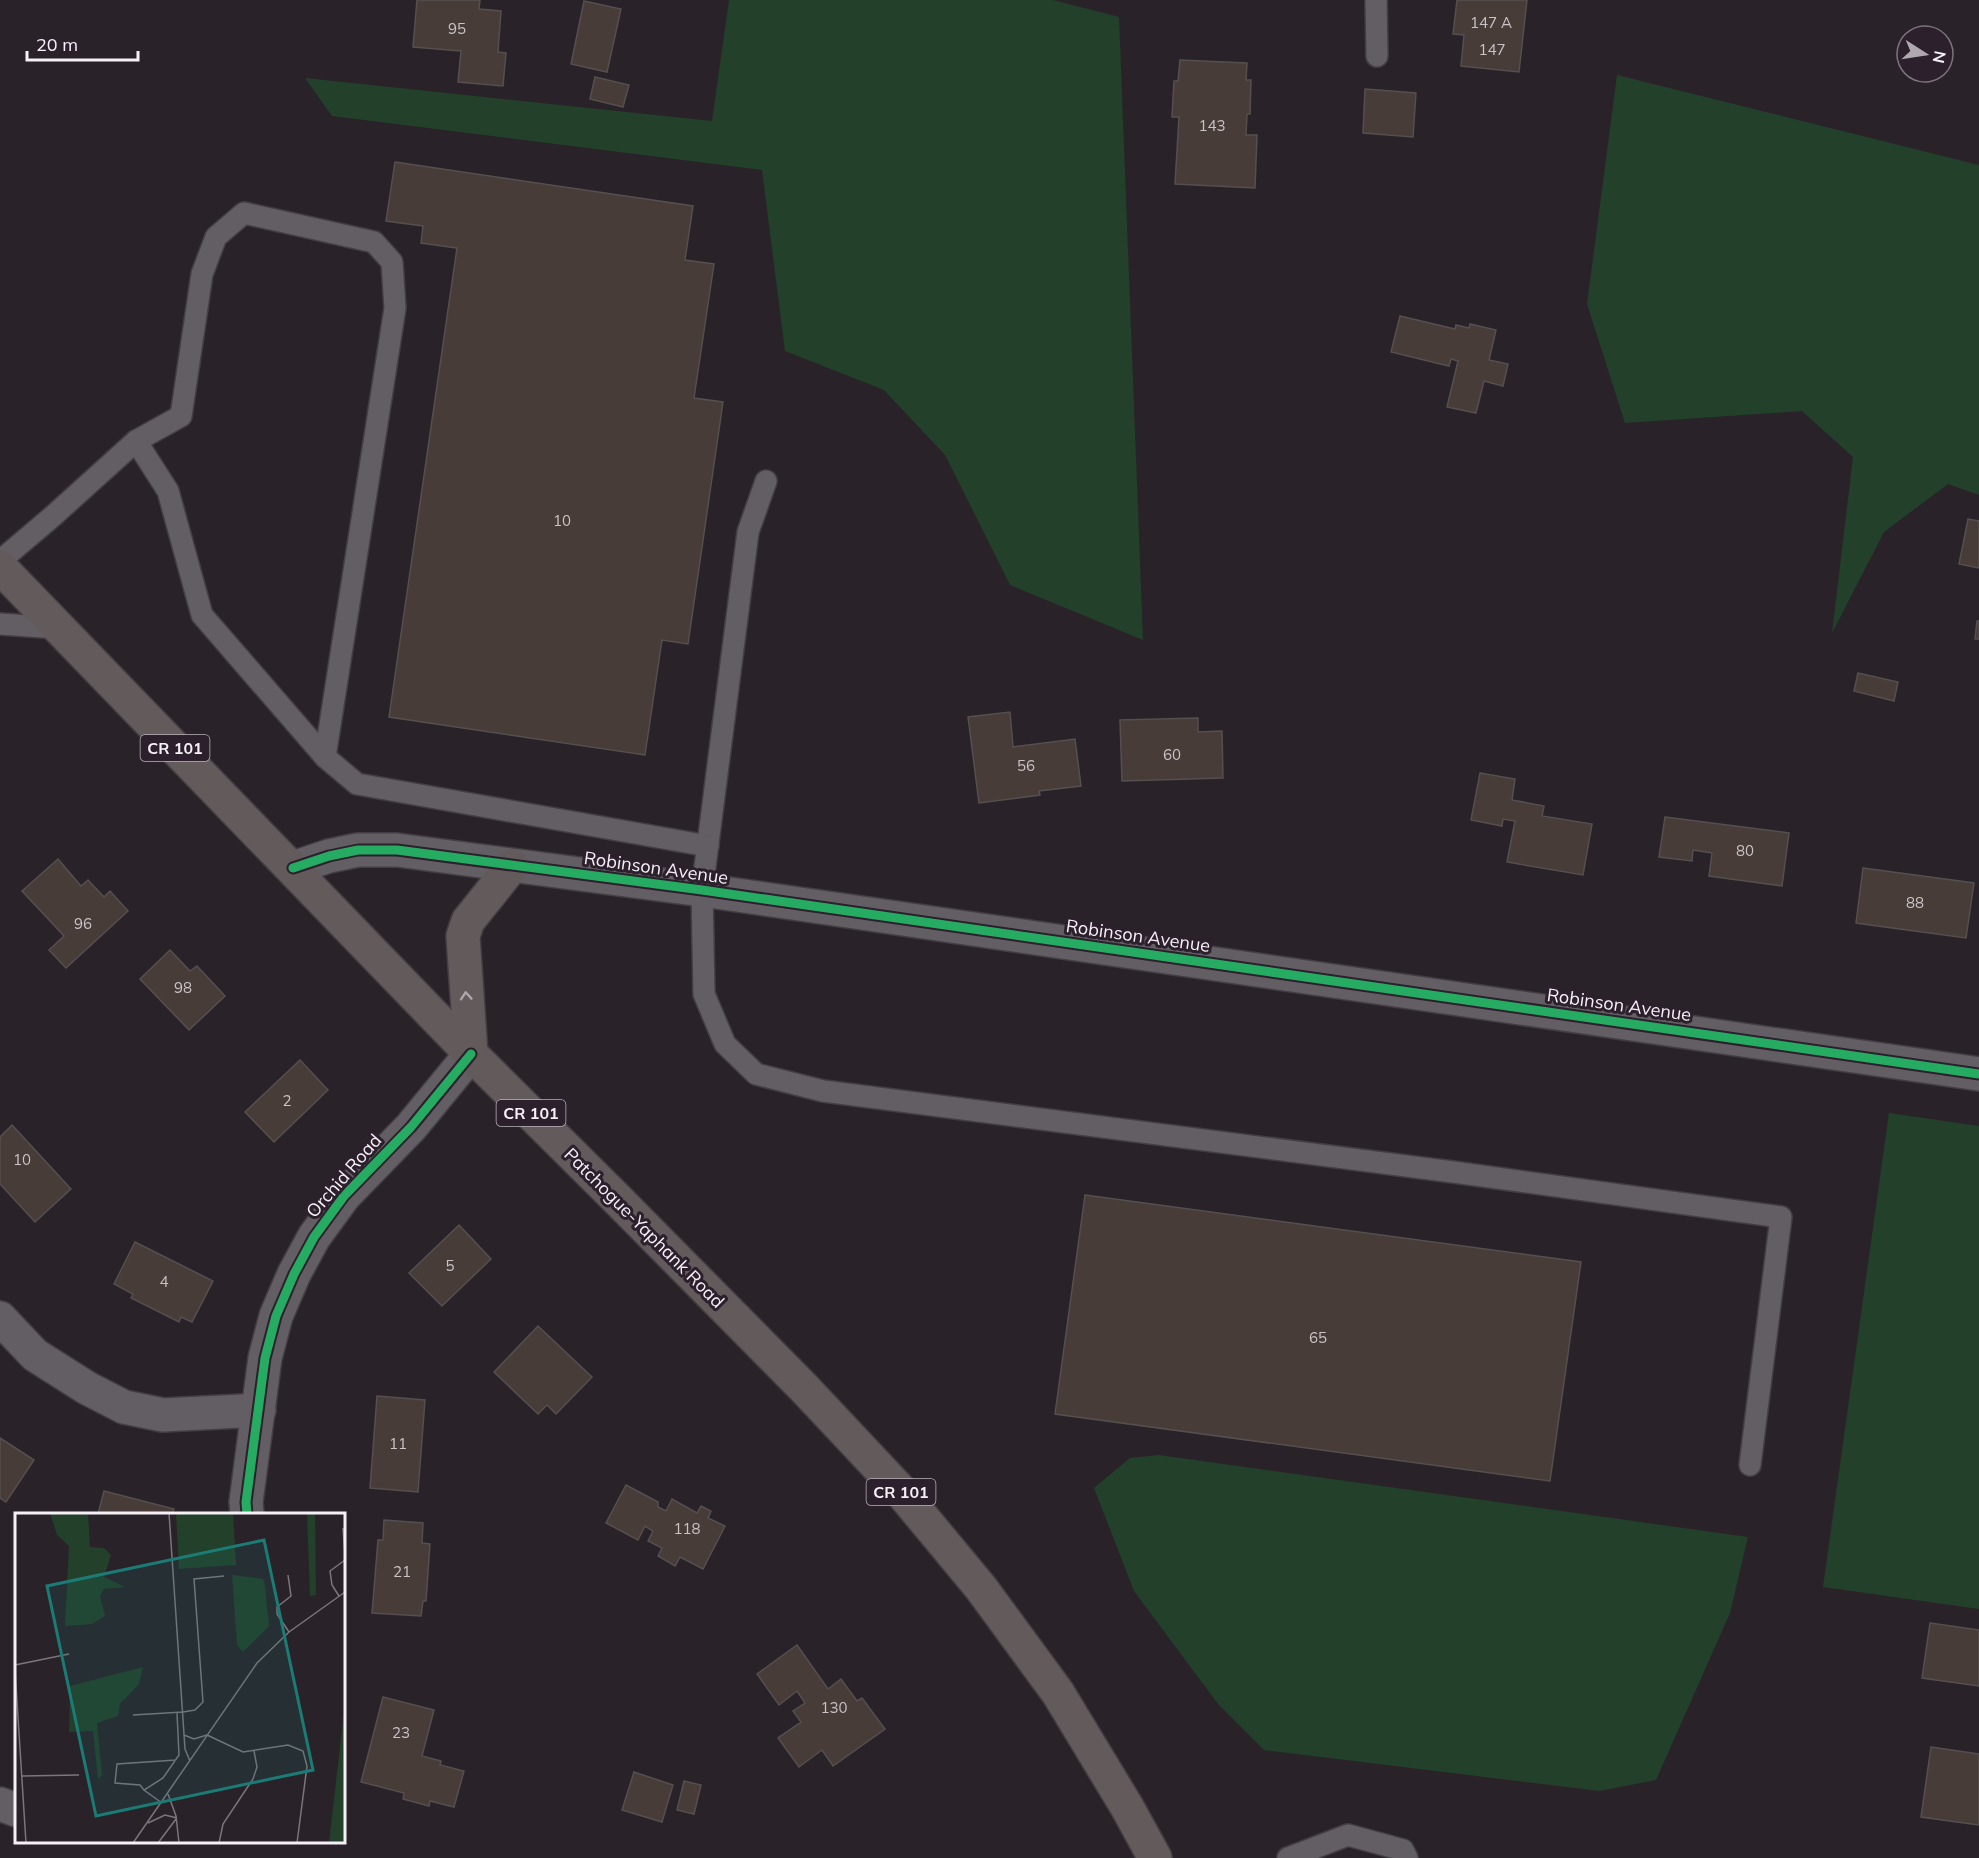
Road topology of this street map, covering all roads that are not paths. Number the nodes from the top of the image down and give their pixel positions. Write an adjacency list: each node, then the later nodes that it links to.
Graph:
1 (1376, 0): 2 (lane)
2 (1377, 56)
3 (136, 441): 5 (lane); 9 (lane); 9 (lane)
4 (766, 481): 10 (lane)
5 (0, 561)
6 (0, 567): 8 (main road, Patchogue-Yaphank Road / CR 101)
7 (0, 624): 8 (lane)
8 (57, 628): 12 (main road, Patchogue-Yaphank Road / CR 101)
9 (325, 757): 10 (lane)
10 (708, 846): 13 (lane)
11 (512, 866): 12 (street, Robinson Avenue); 13 (street, Robinson Avenue); 14 (main road, one-way to 11)
12 (293, 868): 14 (main road, Patchogue-Yaphank Road / CR 101)
13 (702, 890): 15 (street, Robinson Avenue); 18 (lane)
14 (471, 1054): 17 (street, Orchid Road); 22 (main road, Patchogue-Yaphank Road / CR 101)
15 (1979, 1074)
16 (0, 1318): 17 (street)
17 (259, 1410): 19 (street, Orchid Road)
18 (1749, 1465)
19 (247, 1513)
20 (0, 1804): 21 (street)
21 (15, 1810)
22 (1155, 1858)
23 (1288, 1858): 24 (lane)
24 (1407, 1858)

